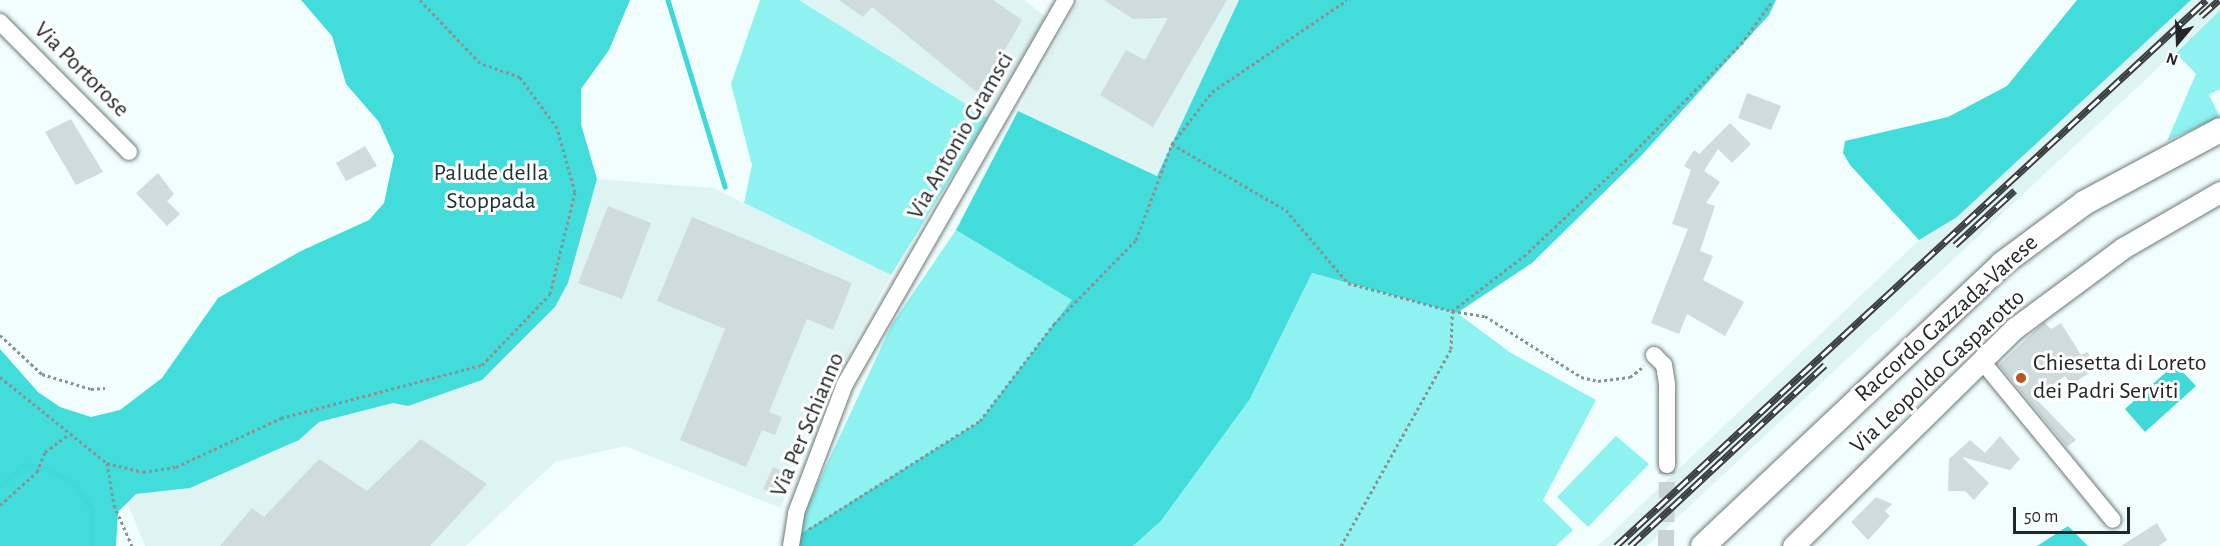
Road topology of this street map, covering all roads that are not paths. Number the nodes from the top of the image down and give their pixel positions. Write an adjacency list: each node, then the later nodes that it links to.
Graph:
1 (1066, 0): 6 (street, Via Antonio Gramsci)
2 (0, 22): 4 (street, Via Portorose)
3 (2220, 130): 13 (highway, Raccordo Gazzada-Varese)
4 (129, 152)
5 (2220, 192): 8 (main road, Via Leopoldo Gasparotto)
6 (898, 296): 11 (street, Via Per Schianno)
7 (1654, 355): 9 (street)
8 (1981, 360): 10 (street); 12 (main road, Via Leopoldo Gasparotto)
9 (1667, 465)
10 (2113, 520)
11 (791, 543)
12 (1801, 543)
13 (1703, 546)

